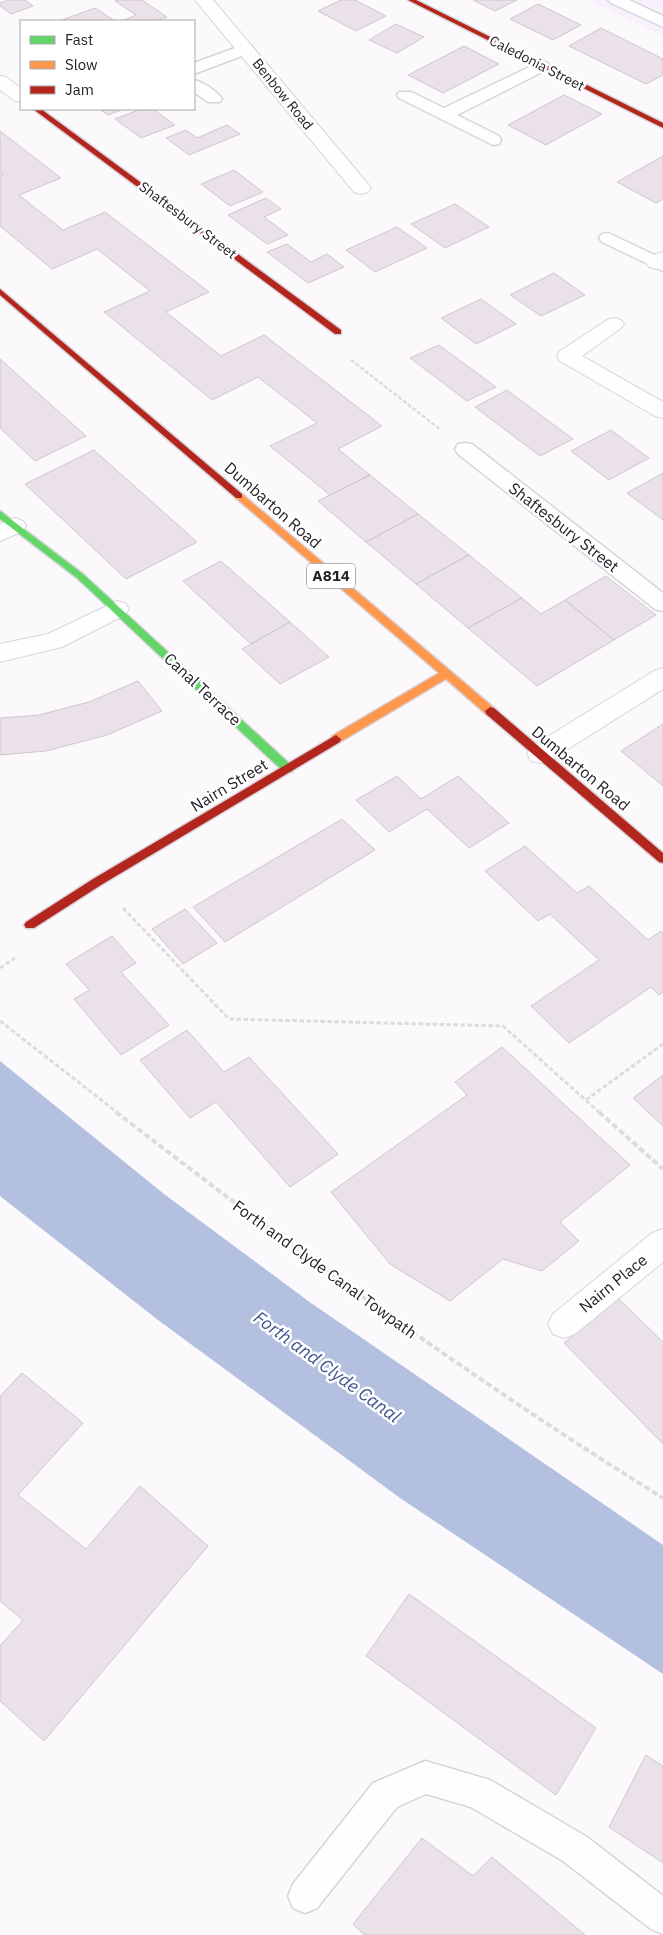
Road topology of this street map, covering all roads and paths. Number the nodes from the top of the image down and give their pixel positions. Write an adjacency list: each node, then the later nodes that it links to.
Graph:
1 (204, 0): 5 (street, Benbow Road)
2 (411, 0): 6 (street, Caledonia Street)
3 (616, 0): 4 (lane)
4 (663, 22)
5 (246, 49): 7 (lane); 17 (street, Benbow Road)
6 (542, 66): 14 (lane); 15 (street, Caledonia Street)
7 (195, 69)
8 (0, 81): 11 (street)
9 (195, 86): 12 (lane)
10 (405, 95): 14 (lane)
11 (20, 96)
12 (214, 99)
13 (38, 110): 22 (street, Shaftesbury Street)
14 (444, 115): 16 (lane)
15 (663, 126)
16 (493, 140)
17 (361, 188)
18 (608, 238): 19 (lane)
19 (661, 262)
20 (0, 291): 29 (street, Dumbarton Road / A814)
21 (614, 324): 23 (street)
22 (338, 332): 24 (path)
23 (663, 411)
24 (465, 449): 26 (lane, Shaftesbury Street)
25 (5, 524): 27 (street, Canal Terrace)
26 (663, 604)
27 (117, 610): 28 (street); 32 (street, Canal Terrace)
28 (0, 653)
29 (446, 674): 31 (street, Dumbarton Road / A814); 32 (street, Nairn Street)
30 (663, 677): 31 (street)
31 (540, 754): 33 (street, Dumbarton Road / A814)
32 (288, 769): 34 (street, Nairn Street)
33 (663, 858)
34 (97, 882): 35 (street, Nairn Street); 38 (path)
35 (30, 925)
36 (0, 1021): 42 (path, Forth and Clyde Canal Towpath)
37 (663, 1044): 38 (path)
38 (586, 1100): 39 (path)
39 (663, 1169)
40 (663, 1243): 41 (street, Nairn Place)
41 (564, 1324)
42 (663, 1498)
43 (305, 1896): 44 (lane)
44 (663, 1917)

